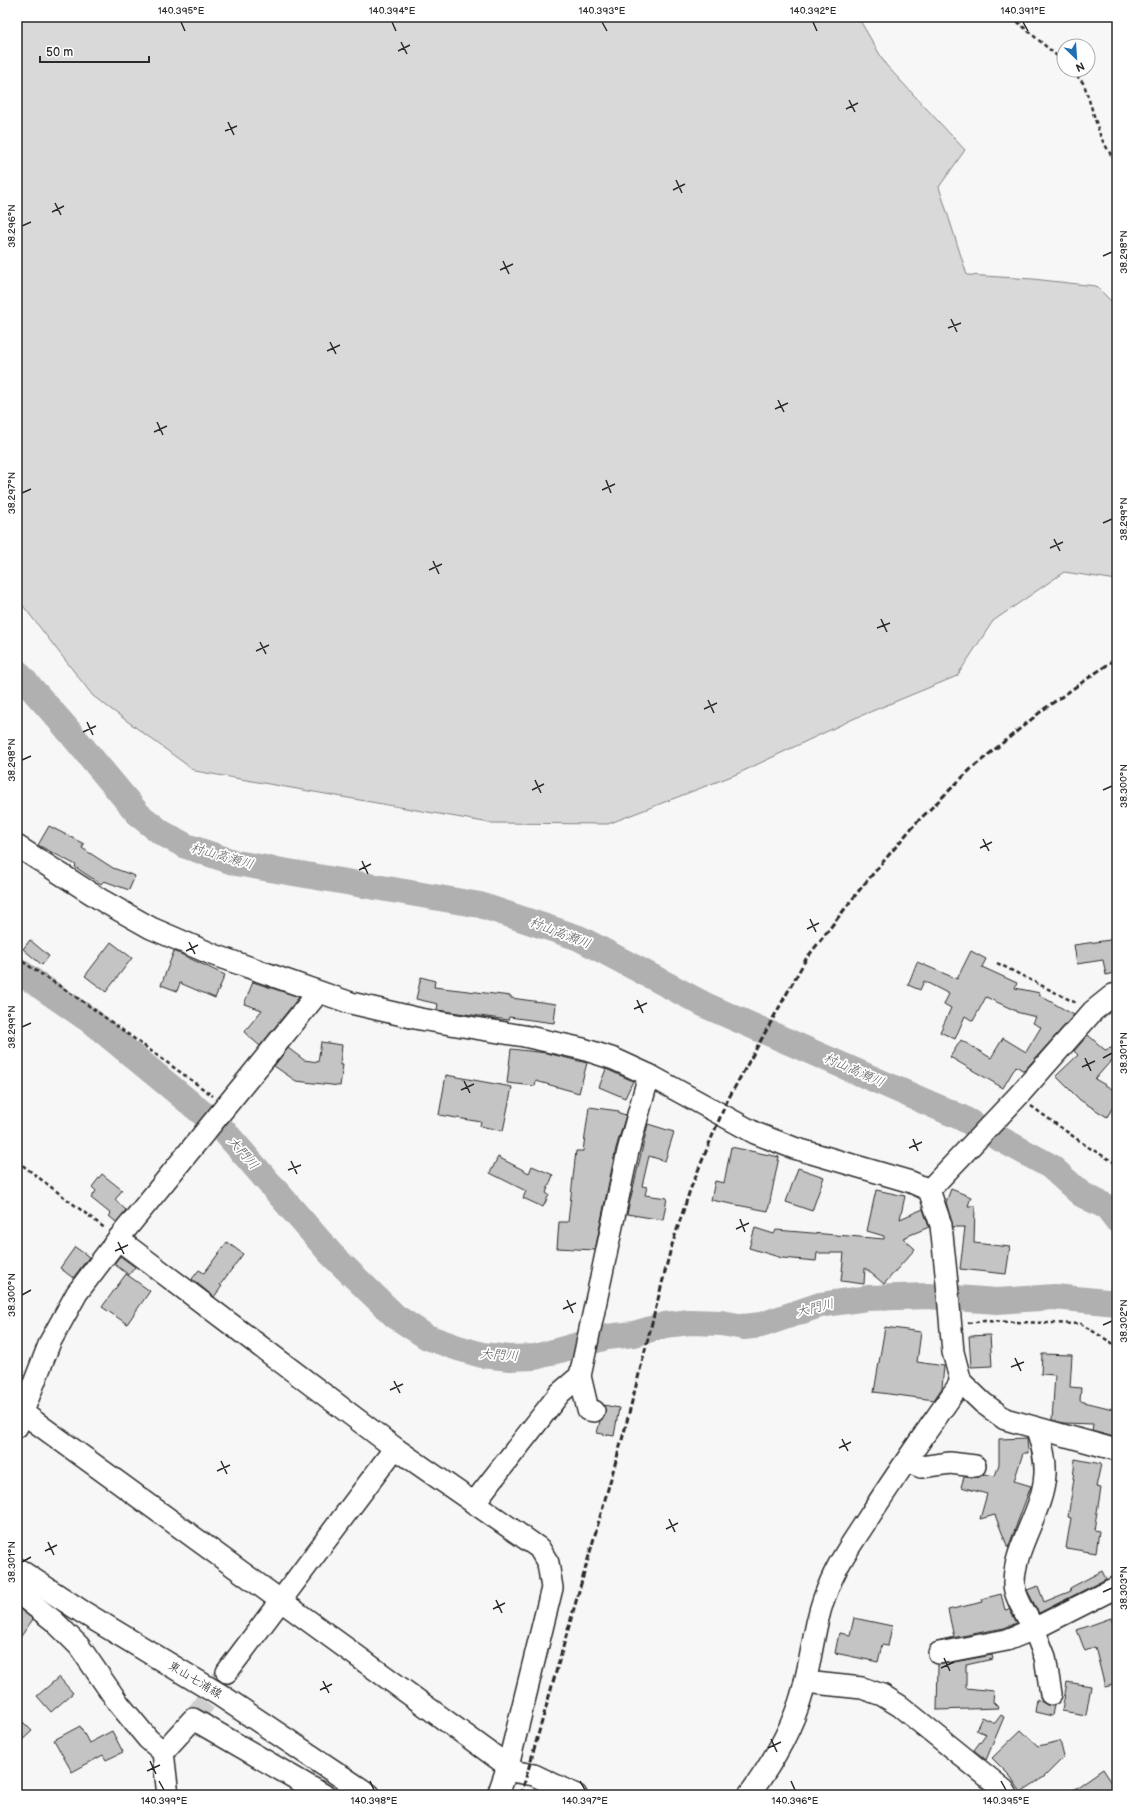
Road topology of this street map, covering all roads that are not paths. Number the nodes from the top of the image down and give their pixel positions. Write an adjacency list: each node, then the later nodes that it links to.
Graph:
1 (17, 846): 2 (street)
2 (318, 993): 4 (street); 6 (street)
3 (1117, 994): 5 (street)
4 (649, 1075): 5 (street); 7 (street)
5 (929, 1190): 8 (street)
6 (118, 1239): 10 (street); 12 (street)
7 (580, 1376): 9 (street); 16 (street)
8 (961, 1382): 11 (street); 14 (street)
9 (594, 1410)
10 (20, 1420): 20 (street)
11 (1037, 1429): 13 (street); 22 (street)
12 (395, 1448): 16 (street); 20 (street)
13 (1117, 1450)
14 (907, 1461): 15 (street); 26 (street)
15 (975, 1466)
16 (474, 1503): 29 (street)
17 (17, 1569): 21 (main road, 東山七浦線)
18 (1117, 1587): 22 (street)
19 (17, 1592): 23 (street)
20 (280, 1601): 25 (street); 29 (street)
21 (81, 1611): 23 (street); 32 (main road, 東山七浦線)
22 (1034, 1629): 24 (street); 27 (street)
23 (79, 1646): 28 (street)
24 (939, 1653)
25 (227, 1672)
26 (805, 1682): 35 (street); 36 (street)
27 (1051, 1694)
28 (163, 1752): 30 (street); 31 (street)
29 (508, 1766): 33 (street); 34 (street)
30 (168, 1795)
31 (324, 1795)
32 (369, 1795)
33 (498, 1795)
34 (576, 1795)
35 (749, 1795)
36 (1007, 1795)

